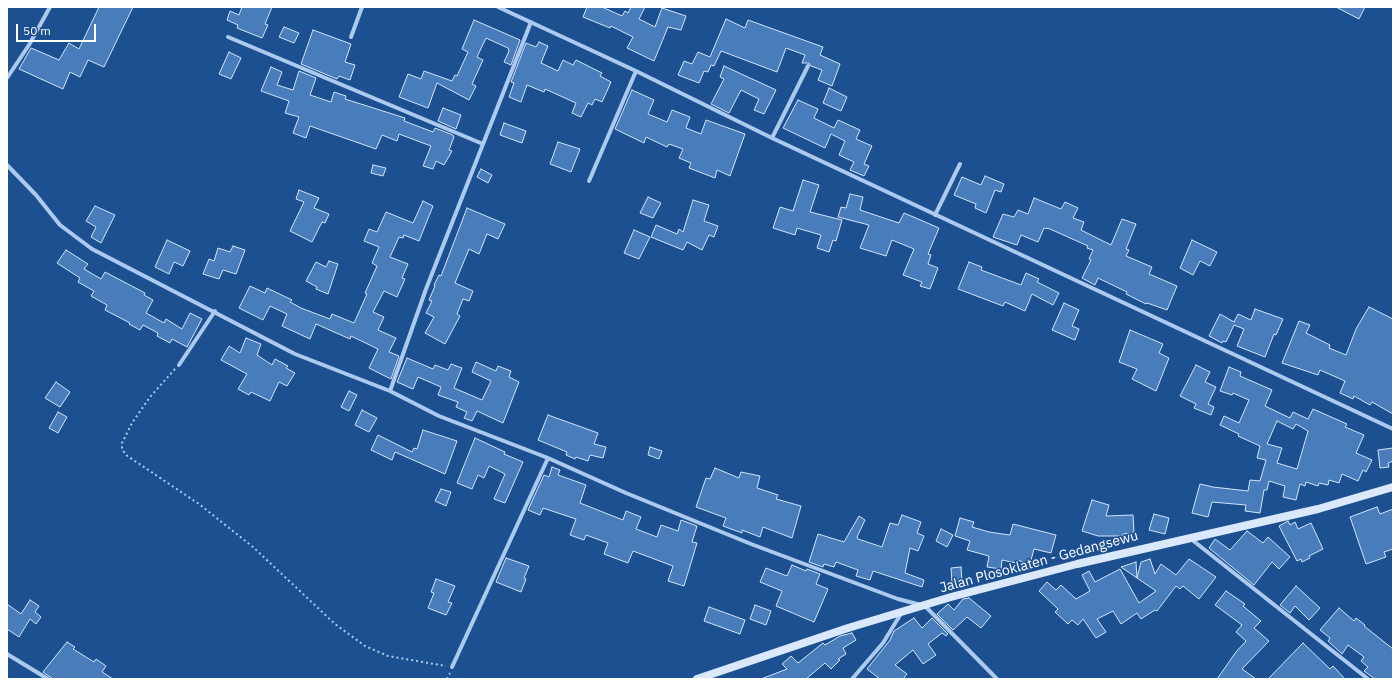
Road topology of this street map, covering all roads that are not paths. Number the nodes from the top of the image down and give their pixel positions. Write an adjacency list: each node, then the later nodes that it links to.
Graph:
1 (50, 7): 9 (street)
2 (362, 7): 6 (street)
3 (498, 7): 4 (street)
4 (531, 22): 8 (street); 11 (street)
5 (228, 37): 11 (street)
6 (351, 37)
7 (808, 66): 10 (street)
8 (636, 72): 10 (street); 14 (street)
9 (7, 78)
10 (772, 138): 15 (street)
11 (483, 144): 18 (street)
12 (960, 164): 15 (street)
13 (7, 165): 16 (street)
14 (589, 181)
15 (935, 215): 19 (street)
16 (215, 312): 17 (street); 18 (street)
17 (179, 365)
18 (390, 391): 20 (street)
19 (1393, 429)
20 (548, 458): 23 (street); 26 (street)
21 (1393, 487): 22 (main road, Jalan Plosoklaten - Gedangsewu)
22 (1189, 538): 23 (main road, Jalan Plosoklaten - Gedangsewu); 31 (street)
23 (925, 606): 24 (main road, Jalan Plosoklaten - Gedangsewu); 30 (street)
24 (902, 612): 28 (main road, Jalan Plosoklaten - Gedangsewu); 29 (street)
25 (7, 654): 27 (street)
26 (452, 667)
27 (48, 679)
28 (697, 679)
29 (852, 679)
30 (997, 679)
31 (1368, 679)

